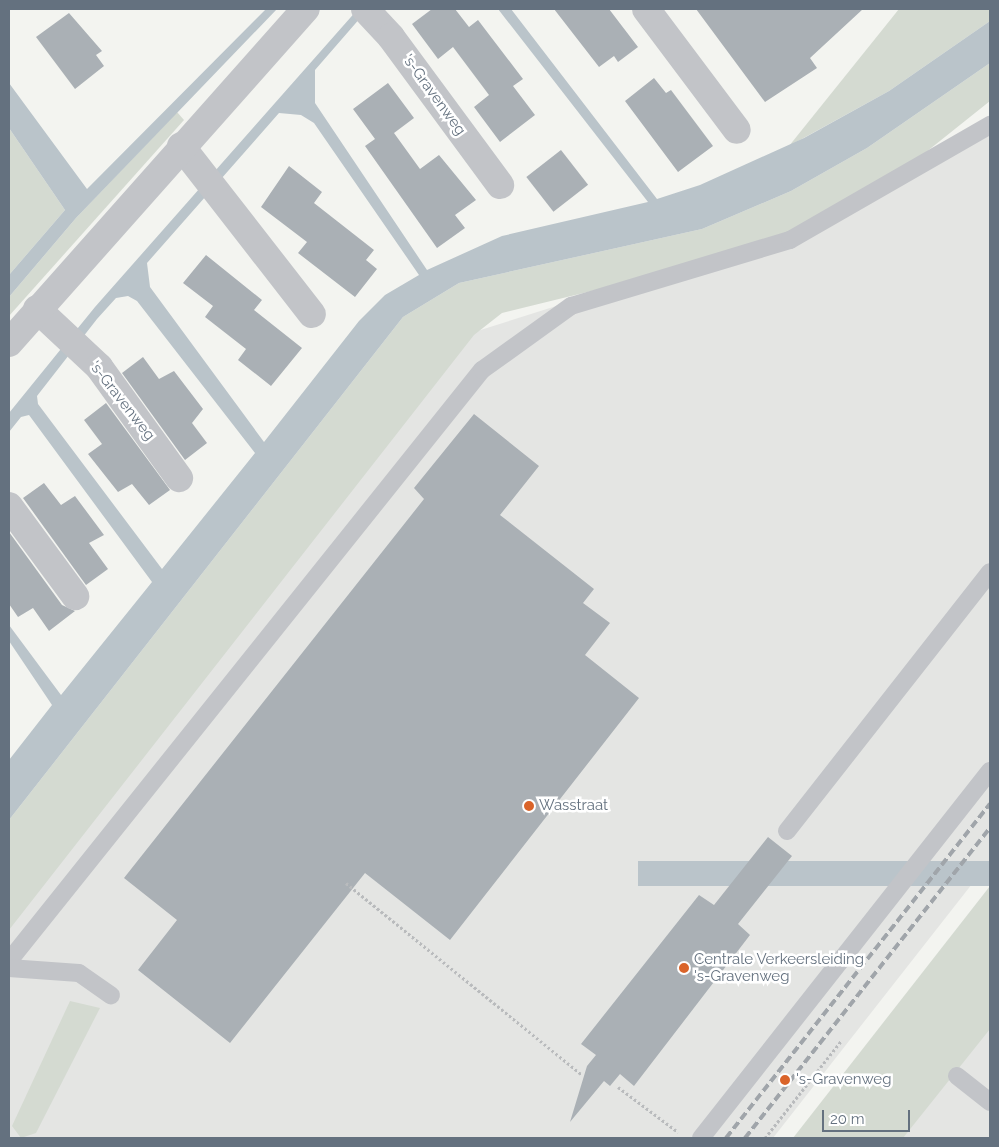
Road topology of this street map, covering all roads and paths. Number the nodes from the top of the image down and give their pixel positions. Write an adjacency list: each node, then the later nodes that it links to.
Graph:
1 (306, 9): 6 (street)
2 (646, 9): 5 (street)
3 (368, 12): 7 (street, 's-Gravenweg)
4 (990, 125): 18 (lane)
5 (737, 130)
6 (181, 146): 8 (street); 9 (street)
7 (500, 185)
8 (37, 309): 10 (street); 11 (street, 's-Gravenweg)
9 (312, 314)
10 (9, 343)
11 (179, 478)
12 (9, 506): 14 (street)
13 (990, 572): 16 (lane)
14 (75, 596)
15 (990, 771): 27 (lane)
16 (787, 831)
17 (346, 884): 22 (path)
18 (9, 961)
19 (9, 968): 20 (lane)
20 (111, 995)
21 (841, 1041): 28 (path)
22 (581, 1074)
23 (957, 1076): 25 (lane)
24 (618, 1087): 26 (path)
25 (990, 1102)
26 (686, 1138)
27 (700, 1138)
28 (765, 1138)

